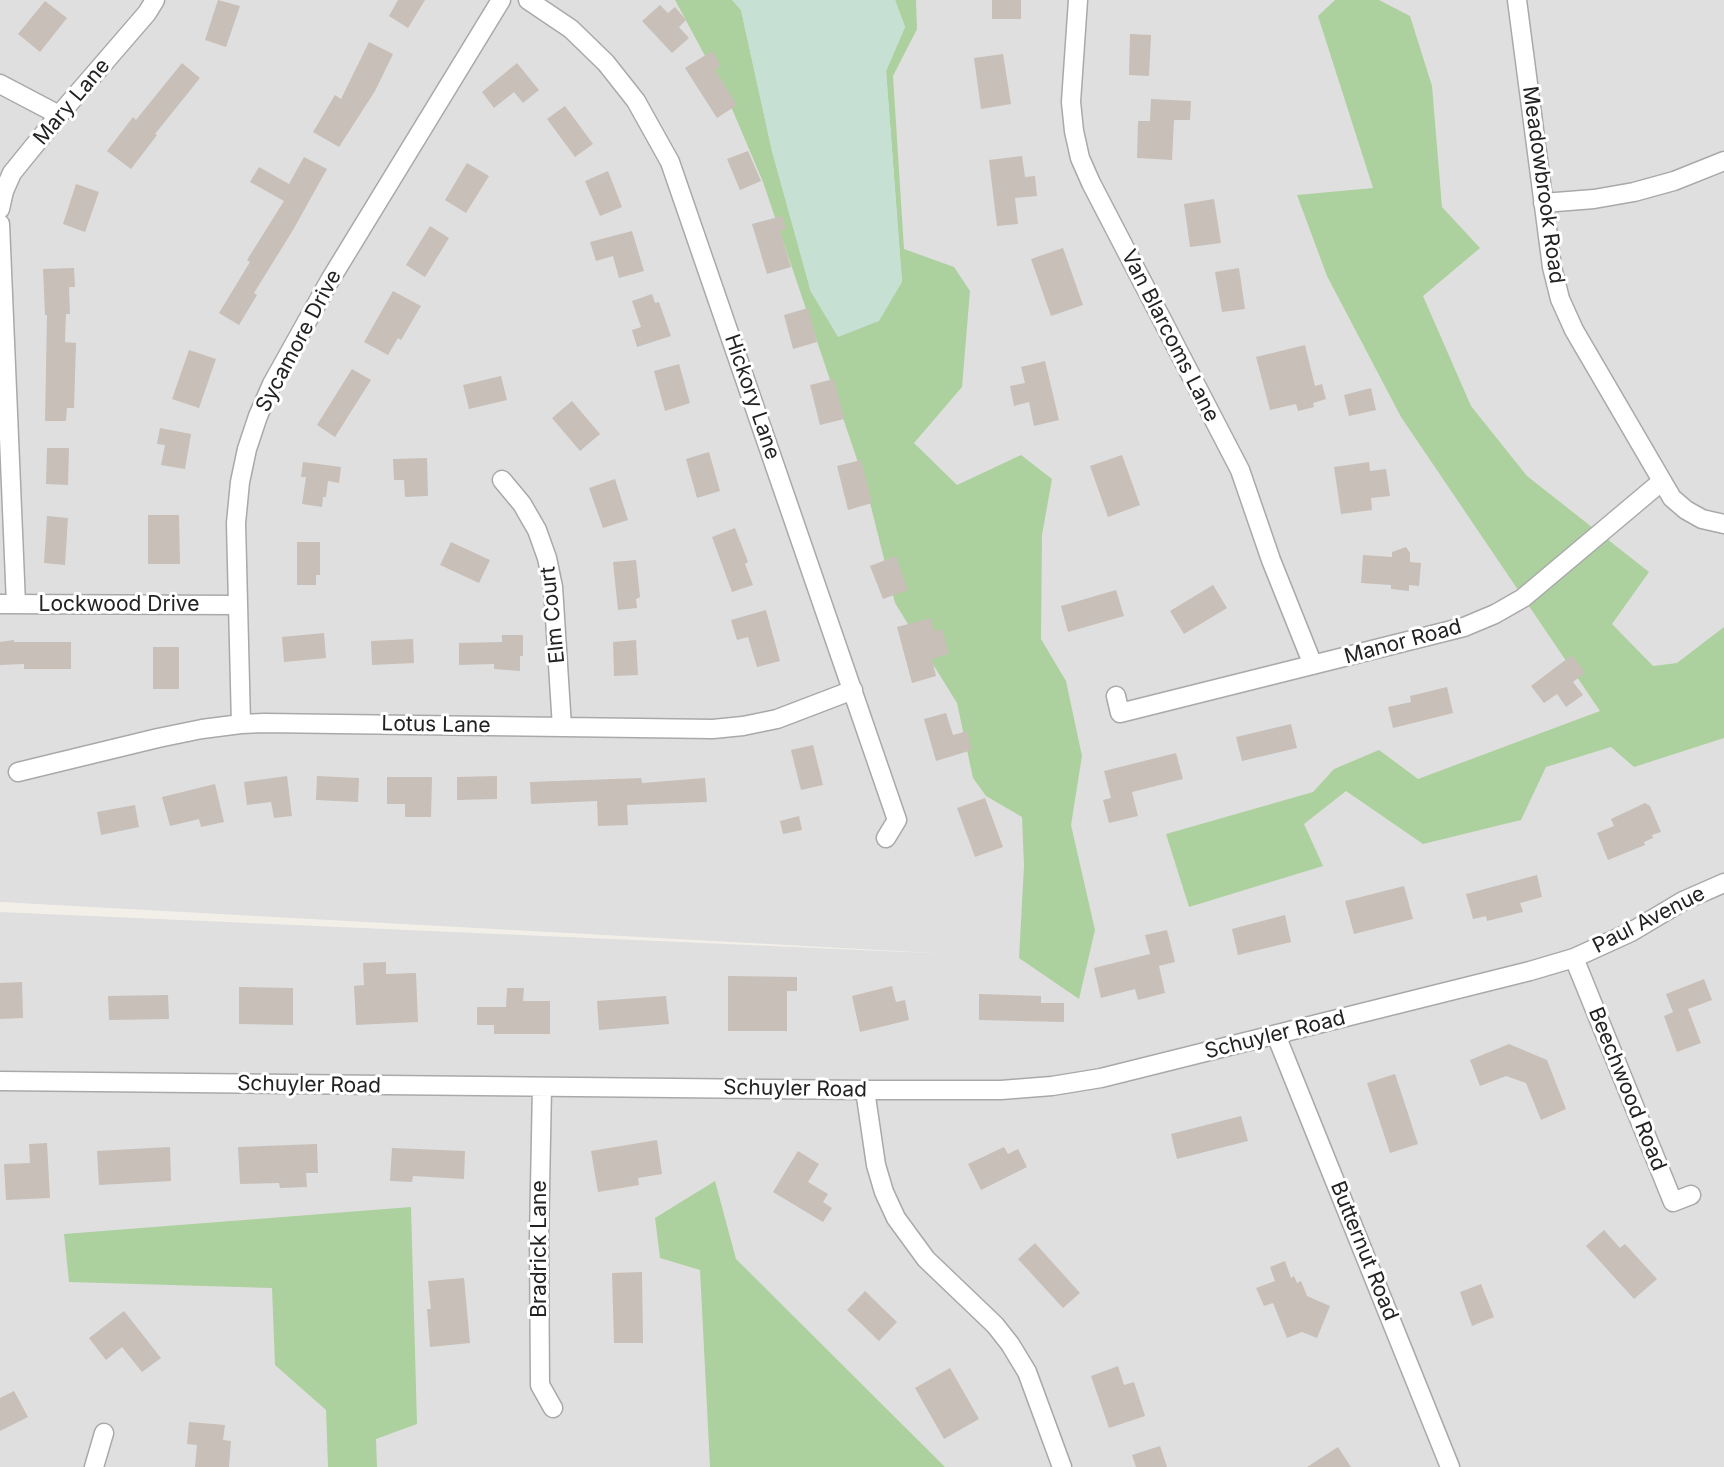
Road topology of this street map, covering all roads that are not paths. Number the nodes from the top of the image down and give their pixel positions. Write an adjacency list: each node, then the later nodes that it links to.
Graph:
1 (155, 0): 7 (street, Mary Lane)
2 (501, 0): 16 (street, Sycamore Drive)
3 (528, 0): 18 (street, Hickory Lane)
4 (1078, 0): 17 (street, Van Blarcoms Lane)
5 (1517, 0): 9 (street, Meadowbrook Road)
6 (0, 84): 7 (street)
7 (59, 115): 10 (street, Mary Lane)
8 (1724, 161): 9 (street)
9 (1543, 203): 13 (street, Meadowbrook Road)
10 (0, 209)
11 (0, 224): 15 (street)
12 (502, 480): 21 (street, Elm Court)
13 (1661, 482): 14 (street, Meadowbrook Road); 17 (street, Manor Road)
14 (1724, 524)
15 (8, 604): 16 (street, Lockwood Drive)
16 (237, 605): 20 (street, Sycamore Drive)
17 (1313, 665): 19 (street, Manor Road)
18 (853, 690): 21 (street, Lotus Lane); 23 (street, Hickory Lane)
19 (1116, 696)
20 (241, 724): 21 (street, Lotus Lane); 22 (street, Lotus Lane)
21 (562, 727)
22 (18, 772)
23 (886, 838)
24 (1724, 883): 25 (street, Paul Avenue)
25 (1574, 958): 26 (street, Schuyler Road); 30 (street, Beechwood Road)
26 (1276, 1035): 29 (street, Schuyler Road); 35 (street, Butternut Road)
27 (0, 1081): 28 (street, Schuyler Road)
28 (542, 1087): 29 (street, Schuyler Road); 31 (street, Bradrick Lane)
29 (865, 1090): 34 (street)
30 (1691, 1195)
31 (553, 1408)
32 (104, 1433): 33 (street)
33 (93, 1467)
34 (1062, 1467)
35 (1450, 1467)

